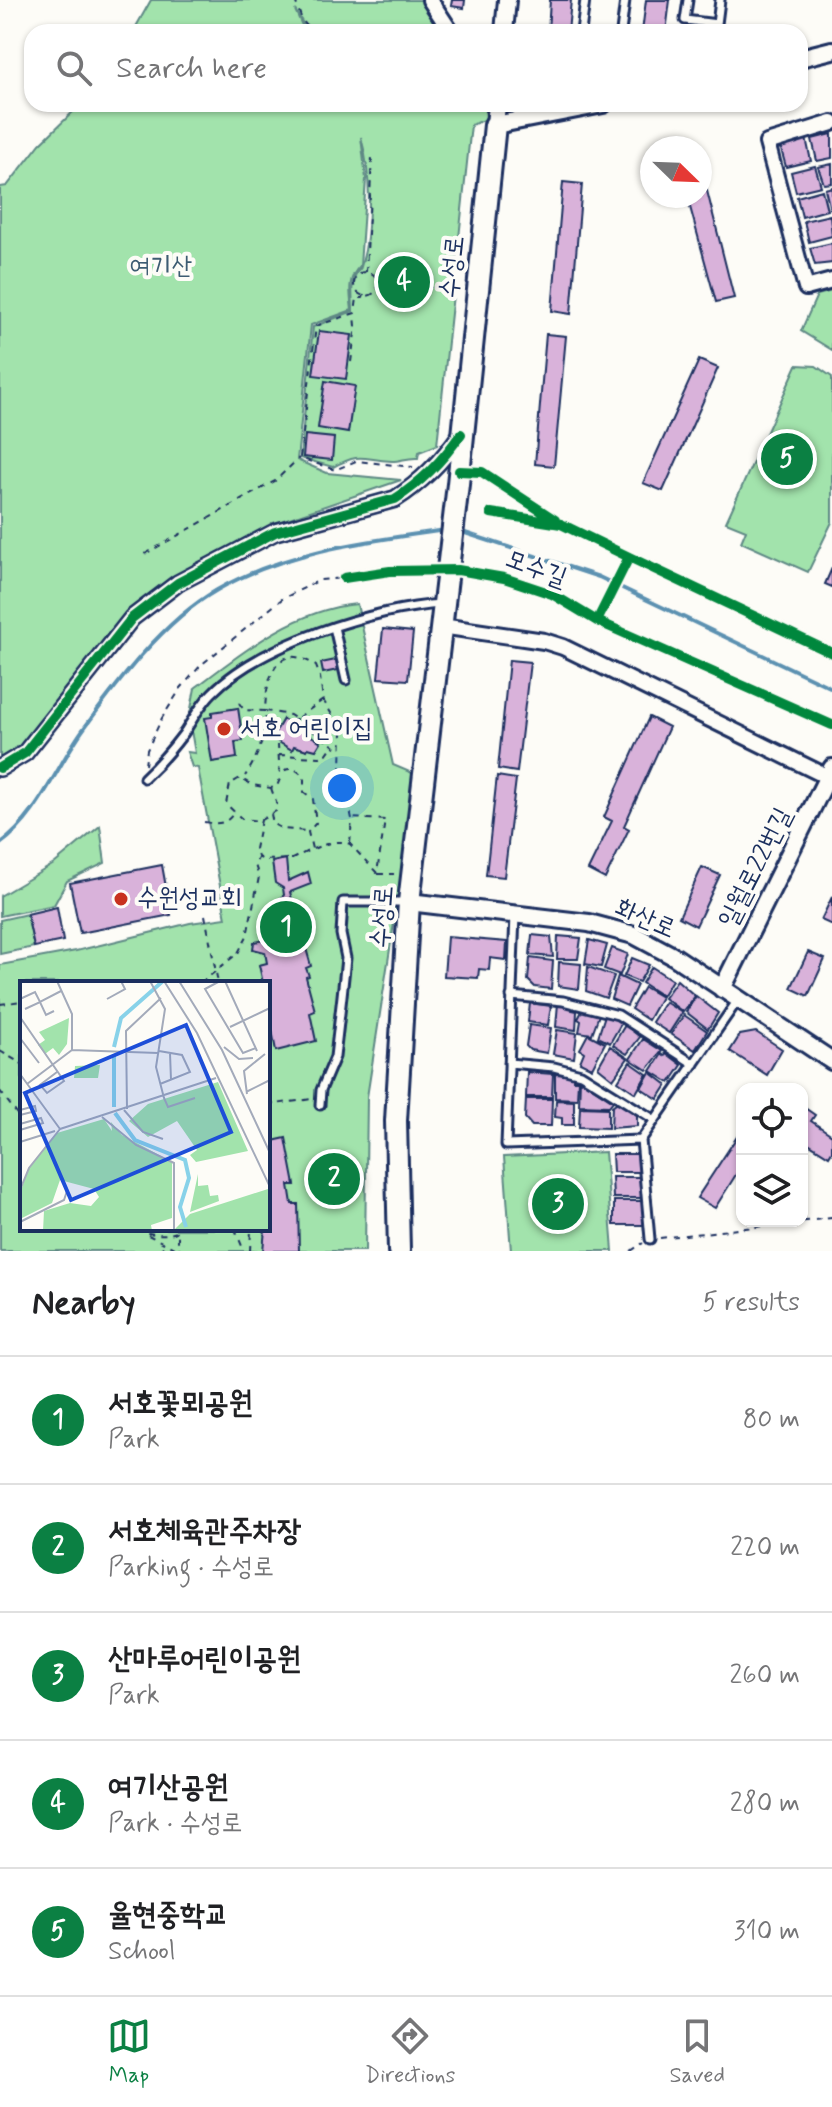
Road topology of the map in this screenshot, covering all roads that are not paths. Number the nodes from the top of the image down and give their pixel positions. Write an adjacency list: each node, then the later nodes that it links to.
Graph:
1 (430, 0): 7 (street)
2 (507, 0): 8 (street)
3 (585, 0): 9 (lane)
4 (625, 0): 10 (lane)
5 (688, 0): 6 (lane)
6 (720, 0)
7 (446, 24)
8 (505, 24)
9 (582, 24)
10 (622, 24)
11 (832, 50): 12 (street)
12 (808, 56)
13 (491, 112): 17 (street)
14 (496, 112): 17 (street, 수성로)
15 (556, 112): 17 (street)
16 (832, 123): 18 (street)
17 (495, 125): 19 (main road, 수성로)
18 (832, 281)
19 (461, 434): 20 (main road, 수성로); 24 (street)
20 (445, 596): 21 (main road, 수성로); 22 (lane)
21 (441, 626): 25 (street); 27 (main road, 수성로)
22 (334, 627): 23 (lane); 26 (lane)
23 (346, 680)
24 (0, 768)
25 (831, 775): 29 (street, 일월로22번길)
26 (144, 778)
27 (409, 902): 28 (street, 화산로); 35 (lane); 39 (main road, 수성로)
28 (515, 915): 29 (street, 화산로); 30 (lane)
29 (722, 989): 31 (street, 화산로)
30 (511, 996): 33 (lane); 34 (lane)
31 (738, 1000): 32 (street, 화산로); 34 (lane)
32 (832, 1061)
33 (509, 1063): 36 (lane); 37 (lane)
34 (694, 1064): 36 (lane)
35 (320, 1101)
36 (655, 1120): 37 (lane)
37 (641, 1140): 38 (lane)
38 (650, 1239)
39 (399, 1251)

